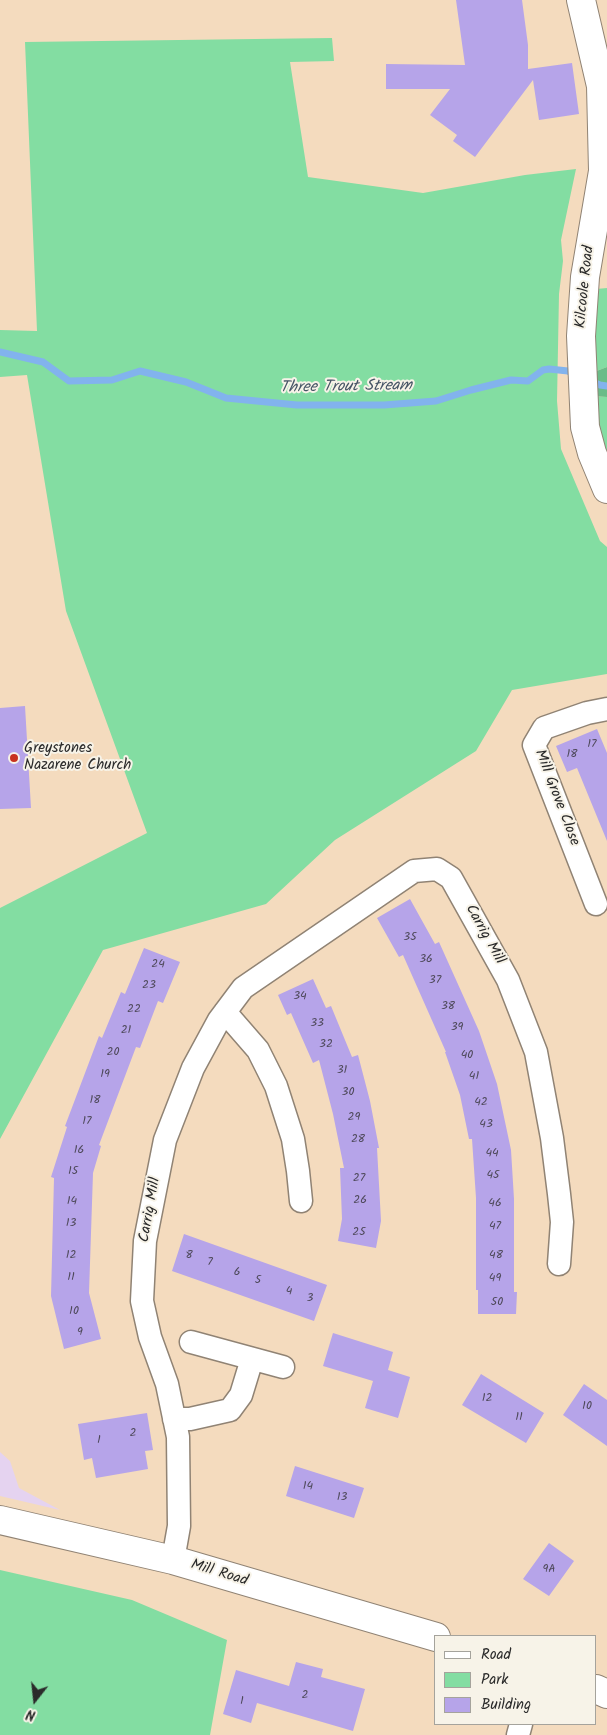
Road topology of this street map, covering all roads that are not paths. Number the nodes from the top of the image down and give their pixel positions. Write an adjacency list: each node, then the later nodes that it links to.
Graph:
1 (581, 0): 2 (main road, Kilcoole Road)
2 (607, 489)
3 (607, 708): 4 (street, Mill Grove Close)
4 (596, 904)
5 (225, 1012): 6 (street); 7 (street, Carrig Mill); 11 (street, Carrig Mill)
6 (300, 1201)
7 (559, 1264)
8 (191, 1342): 9 (street)
9 (252, 1359): 10 (street); 11 (street)
10 (283, 1367)
11 (174, 1419): 13 (street, Carrig Mill)
12 (0, 1520): 13 (main road, Mill Road)
13 (174, 1560): 14 (main road, Mill Road)
14 (434, 1636)

